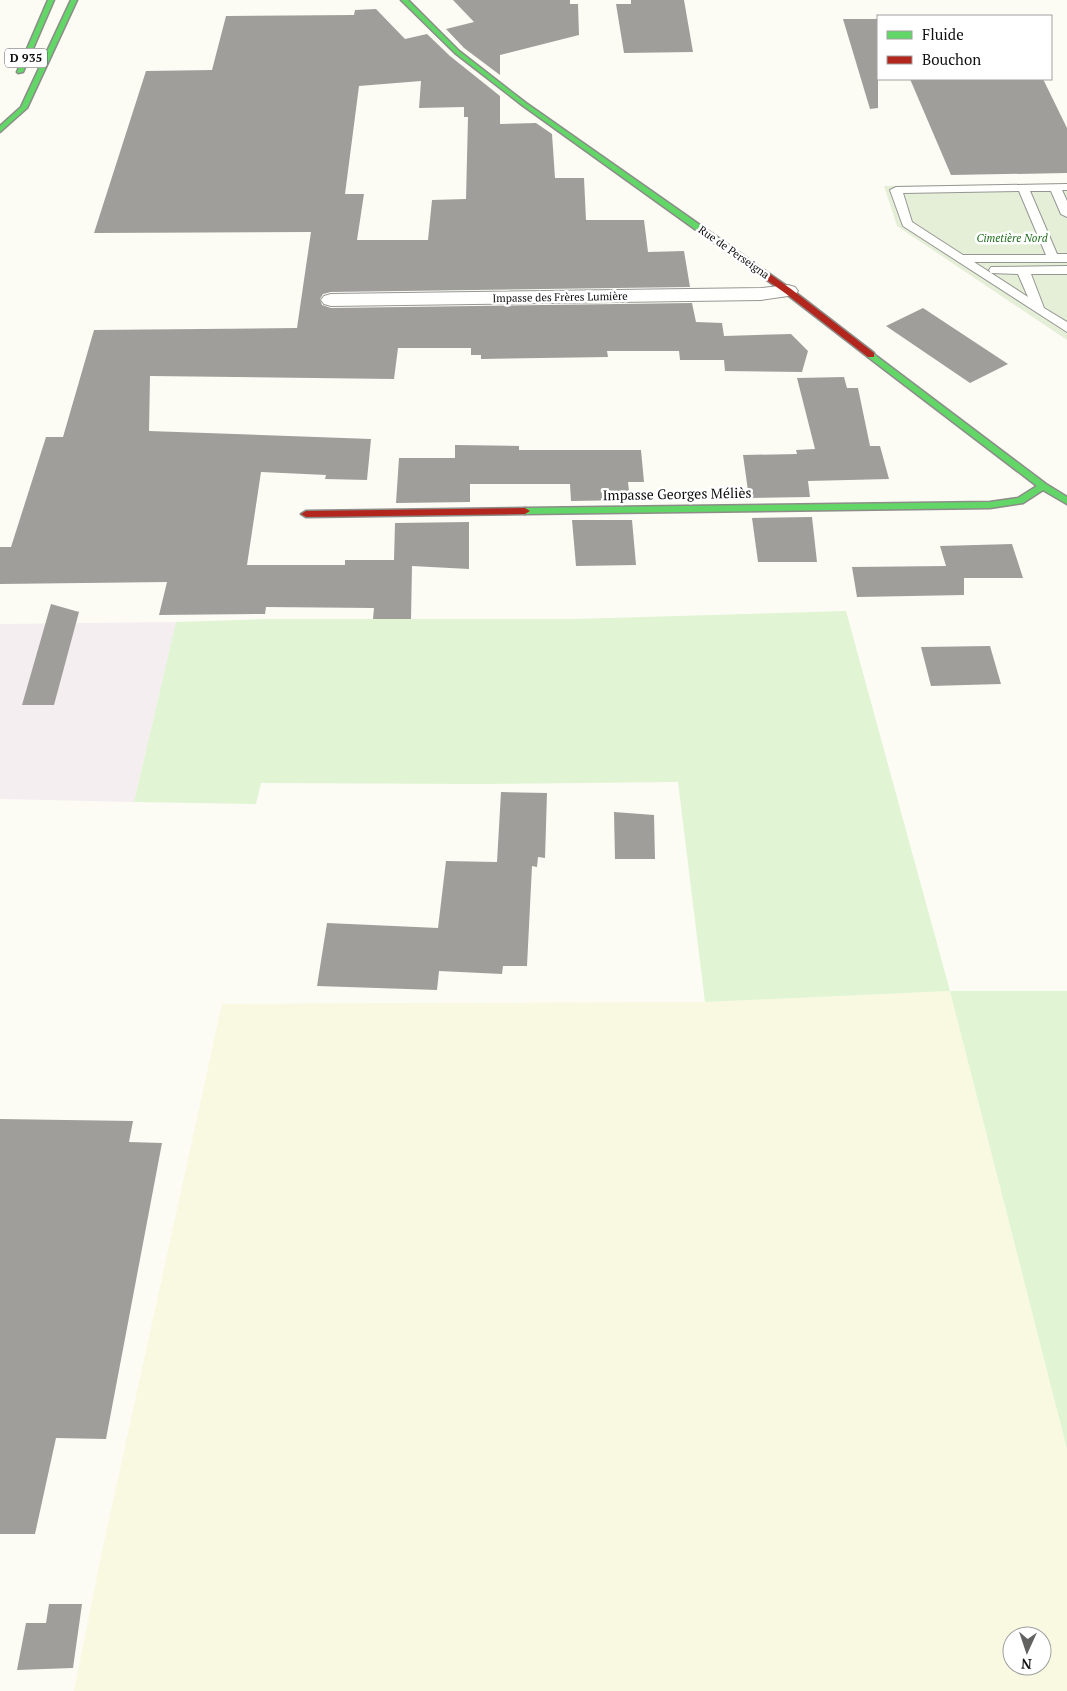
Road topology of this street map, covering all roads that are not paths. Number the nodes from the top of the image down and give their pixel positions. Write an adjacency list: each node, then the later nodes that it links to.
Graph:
1 (51, 0): 4 (street, D 935)
2 (74, 0): 5 (street)
3 (404, 0): 16 (street, Rue de Perseigna)
4 (16, 81)
5 (0, 130)
6 (1061, 187): 7 (lane); 8 (lane)
7 (1023, 188): 9 (lane); 11 (lane)
8 (1067, 214)
9 (1053, 258): 10 (lane); 11 (lane)
10 (1067, 258)
11 (961, 259): 12 (lane)
12 (979, 270): 13 (lane); 18 (lane)
13 (1023, 270): 14 (lane); 18 (lane)
14 (1064, 270): 15 (lane)
15 (1067, 284)
16 (788, 291): 17 (street, Impasse des Frères Lumière); 20 (street, Rue de Perseigna)
17 (331, 300)
18 (1039, 310): 19 (lane)
19 (1067, 328)
20 (1043, 486): 21 (street, Rue de Perseigna); 22 (street, Impasse Georges Méliès)
21 (1067, 501)
22 (306, 514)

